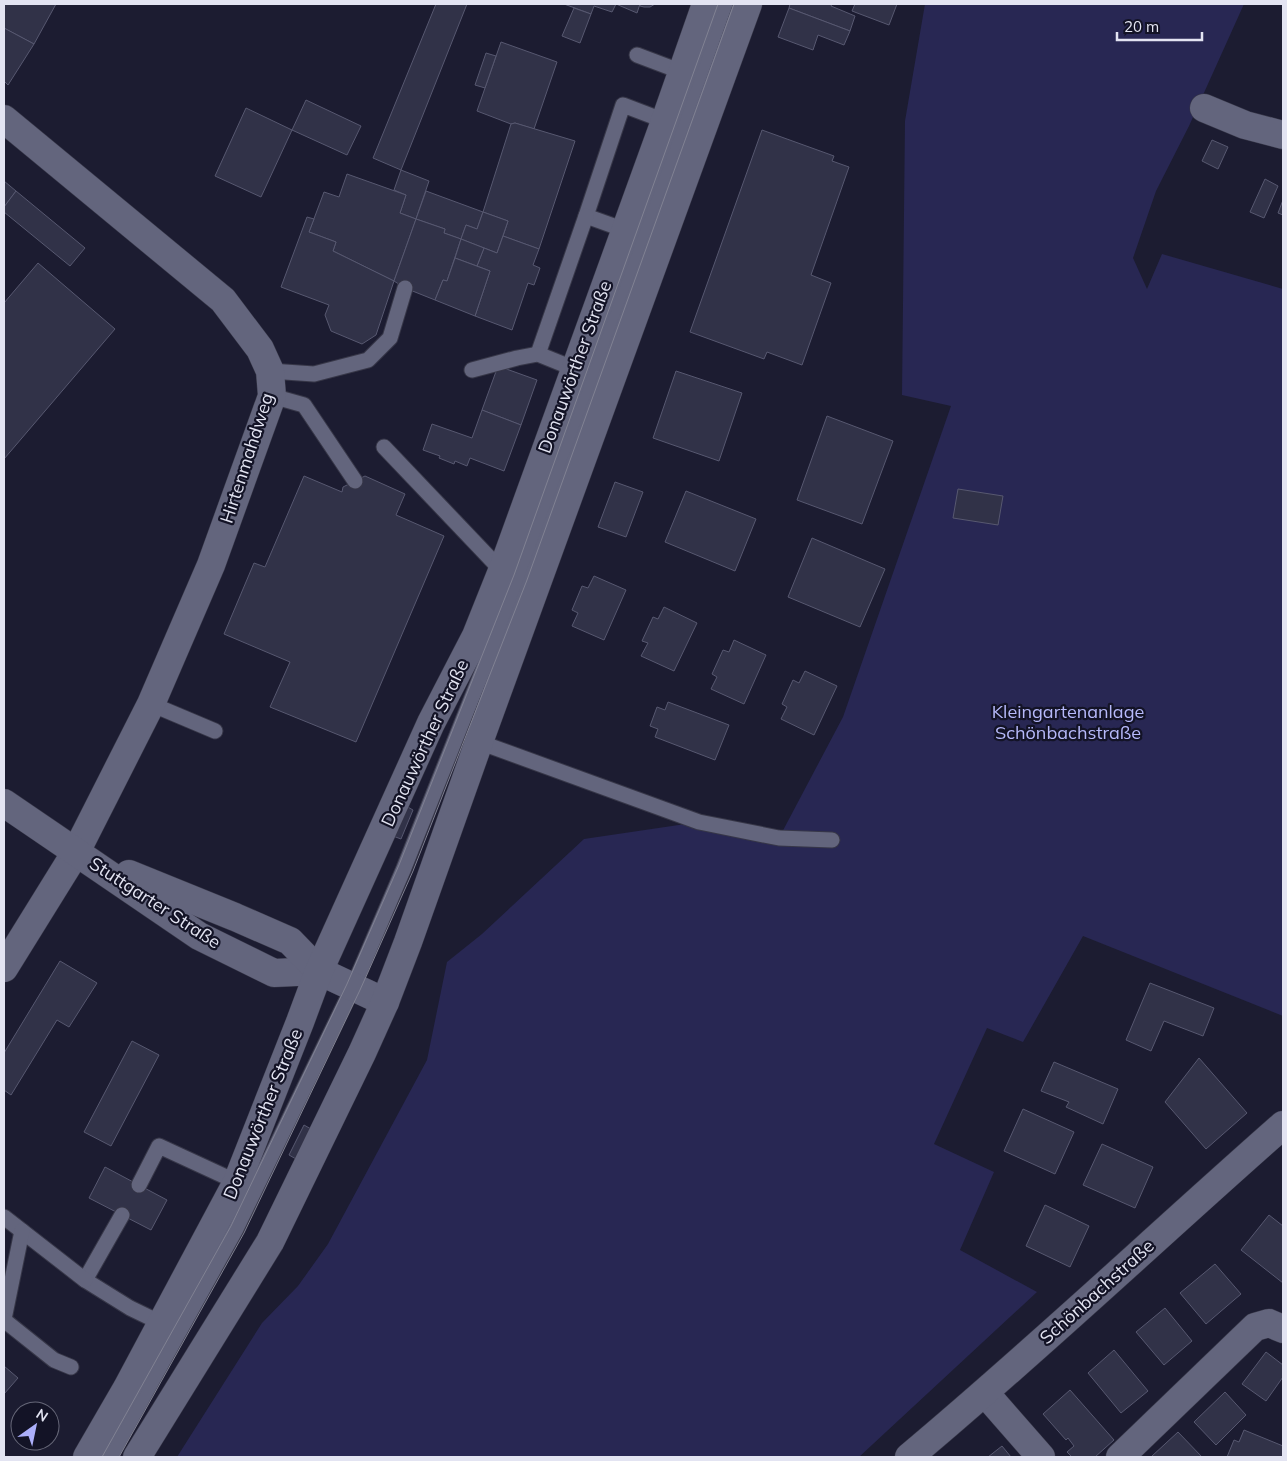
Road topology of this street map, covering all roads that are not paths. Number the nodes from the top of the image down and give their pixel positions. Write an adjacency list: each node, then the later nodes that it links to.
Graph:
1 (706, 4): 5 (main road, Donauwörther Straße)
2 (725, 4): 28 (lane)
3 (748, 4): 22 (main road)
4 (637, 56): 5 (lane)
5 (682, 72): 8 (main road, Donauwörther Straße)
6 (1198, 106): 9 (main road)
7 (4, 119): 16 (main road, Hirtenmahdweg)
8 (665, 121): 10 (lane); 11 (main road, Donauwörther Straße)
9 (1283, 135)
10 (586, 216): 11 (lane); 13 (lane)
11 (625, 230): 14 (main road, Donauwörther Straße)
12 (405, 288): 16 (lane)
13 (538, 354): 14 (lane); 15 (lane)
14 (575, 369): 19 (main road, Donauwörther Straße)
15 (472, 370)
16 (271, 383): 18 (lane); 20 (main road, Hirtenmahdweg)
17 (384, 447): 19 (lane)
18 (355, 482)
19 (502, 571): 27 (main road, Donauwörther Straße)
20 (151, 704): 21 (lane); 25 (main road, Hirtenmahdweg)
21 (215, 731)
22 (479, 742): 24 (lane); 29 (main road)
23 (4, 802): 25 (main road, Stuttgarter Straße)
24 (832, 840)
25 (76, 852): 26 (main road, Hirtenmahdweg); 27 (main road, Stuttgarter Straße)
26 (4, 968)
27 (319, 971): 28 (main road, Stuttgarter Straße); 31 (main road, Donauwörther Straße)
28 (353, 987): 29 (main road, Stuttgarter Straße); 43 (lane)
29 (385, 1002): 44 (main road)
30 (1283, 1125): 41 (main road, Schönbachstraße)
31 (237, 1182): 32 (lane); 38 (main road, Donauwörther Straße)
32 (139, 1185)
33 (122, 1215): 36 (lane)
34 (4, 1217): 35 (lane)
35 (22, 1231): 36 (lane); 37 (lane)
36 (85, 1280): 38 (lane)
37 (4, 1319): 40 (lane)
38 (161, 1323): 42 (main road, Donauwörther Straße)
39 (1283, 1328): 47 (main road)
40 (71, 1367)
41 (985, 1393): 45 (main road, Schönbachstraße); 46 (main road)
42 (87, 1457)
43 (110, 1457)
44 (137, 1457)
45 (909, 1457)
46 (1041, 1457)
47 (1120, 1457)

